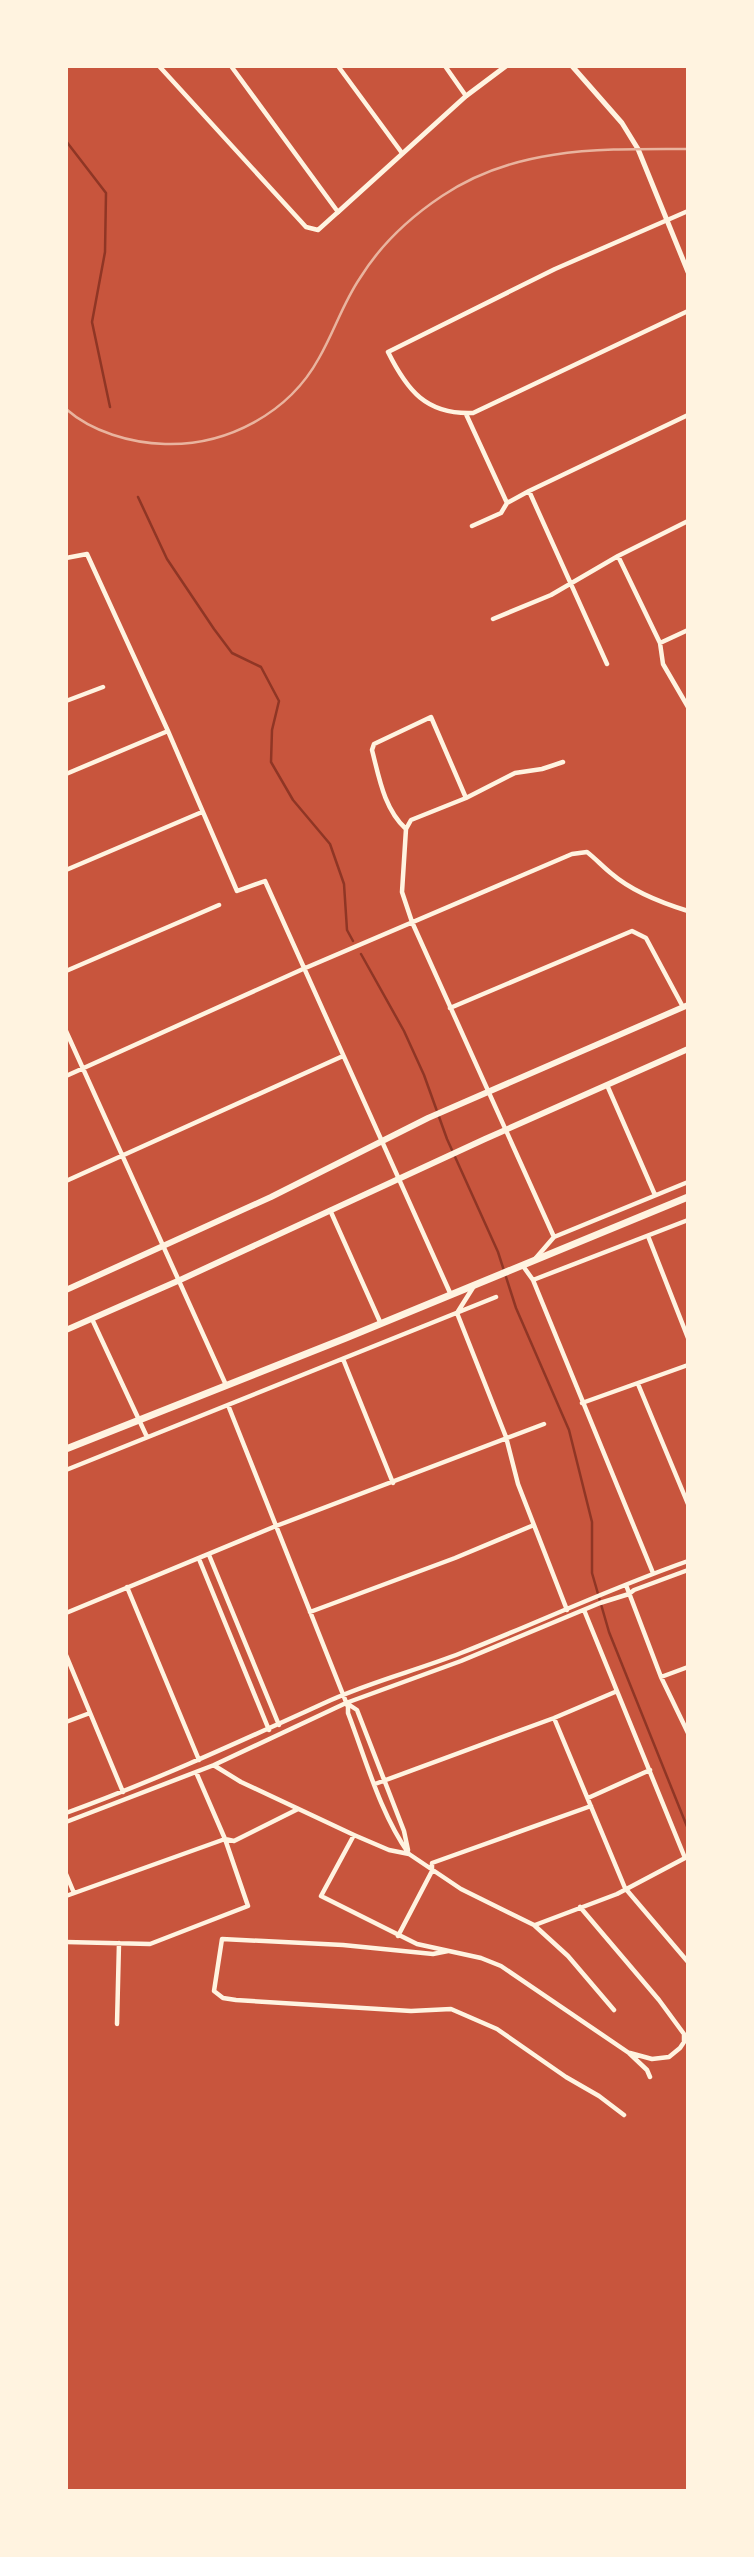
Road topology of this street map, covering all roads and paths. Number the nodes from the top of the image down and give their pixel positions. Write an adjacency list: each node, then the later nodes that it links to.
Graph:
1 (159, 66): 10 (street)
2 (231, 66): 10 (street)
3 (338, 66): 8 (street)
4 (445, 66): 7 (street)
5 (506, 66): 7 (street)
6 (572, 66): 11 (street)
7 (466, 96): 8 (street)
8 (402, 153): 10 (street)
9 (688, 211): 11 (street)
10 (338, 212)
11 (666, 221): 12 (street); 14 (street)
12 (688, 272)
13 (688, 312): 14 (street)
14 (466, 414): 17 (street)
15 (688, 415): 16 (street)
16 (529, 491): 17 (street); 22 (street)
17 (507, 503): 19 (street)
18 (688, 521): 20 (street)
19 (472, 526)
20 (618, 556): 22 (street); 25 (street)
21 (66, 558): 30 (street)
22 (572, 583): 23 (street); 26 (street)
23 (494, 619)
24 (688, 630): 25 (street)
25 (660, 643): 29 (street)
26 (607, 664)
27 (103, 687): 28 (street)
28 (66, 701)
29 (688, 707)
30 (168, 731): 32 (street); 34 (street)
31 (564, 762): 33 (street)
32 (66, 774)
33 (466, 798): 35 (street); 35 (street)
34 (202, 812): 36 (street); 40 (street)
35 (406, 829): 39 (street)
36 (66, 870)
37 (219, 905): 41 (street)
38 (688, 911): 39 (street)
39 (412, 922): 40 (street); 43 (street)
40 (303, 969): 46 (street); 47 (street)
41 (66, 971)
42 (685, 1006): 43 (street); 50 (main road)
43 (450, 1008): 50 (street)
44 (66, 1031): 47 (street)
45 (688, 1049): 49 (main road)
46 (343, 1056): 52 (street); 53 (street)
47 (84, 1069): 48 (street); 53 (street)
48 (66, 1076)
49 (607, 1085): 51 (main road); 57 (street)
50 (488, 1092): 51 (street); 52 (main road)
51 (506, 1130): 54 (main road); 62 (street)
52 (382, 1143): 54 (street); 63 (main road)
53 (123, 1156): 55 (street); 63 (street)
54 (400, 1178): 59 (main road); 70 (street)
55 (66, 1181)
56 (688, 1182): 57 (street)
57 (655, 1195): 62 (street)
58 (688, 1197): 64 (highway)
59 (330, 1210): 66 (main road); 74 (street)
60 (688, 1220): 61 (street)
61 (648, 1236): 67 (street); 76 (street)
62 (554, 1237): 64 (street)
63 (163, 1244): 66 (street); 69 (main road)
64 (534, 1260): 65 (highway)
65 (519, 1266): 67 (street); 68 (highway)
66 (180, 1280): 73 (main road); 80 (street)
67 (533, 1280): 81 (street)
68 (474, 1285): 70 (highway); 72 (street)
69 (66, 1290)
70 (451, 1295): 74 (highway)
71 (496, 1297): 72 (street)
72 (457, 1313): 77 (street); 86 (street)
73 (92, 1319): 75 (main road); 83 (street)
74 (381, 1324): 80 (highway)
75 (66, 1330)
76 (688, 1338)
77 (343, 1359): 82 (street); 89 (street)
78 (688, 1365): 79 (street)
79 (638, 1384): 81 (street); 90 (street)
80 (226, 1385): 83 (highway)
81 (582, 1403): 97 (street)
82 (228, 1405): 85 (street); 92 (street)
83 (140, 1420): 85 (street); 87 (highway)
84 (544, 1424): 86 (street)
85 (148, 1437): 88 (street)
86 (506, 1437): 89 (street); 91 (street)
87 (66, 1449)
88 (66, 1470)
89 (393, 1483): 92 (street)
90 (688, 1504)
91 (534, 1525): 101 (street); 103 (street)
92 (276, 1527): 93 (street); 103 (street)
93 (209, 1555): 94 (street); 114 (street)
94 (199, 1559): 99 (street); 115 (street)
95 (688, 1561): 97 (street)
96 (688, 1570): 100 (street)
97 (653, 1573): 98 (street)
98 (626, 1585): 100 (street); 101 (street)
99 (127, 1587): 104 (street); 117 (street)
100 (629, 1594): 102 (street); 107 (street)
101 (567, 1610): 109 (street)
102 (584, 1610): 108 (street); 110 (street)
103 (310, 1612): 109 (street)
104 (66, 1613)
105 (66, 1656): 111 (street)
106 (688, 1667): 107 (street)
107 (661, 1677): 116 (street)
108 (615, 1692): 112 (street); 119 (street)
109 (343, 1695): 110 (street); 114 (street)
110 (346, 1703): 118 (street); 121 (street); 122 (street)
111 (90, 1713): 113 (street); 123 (street)
112 (554, 1718): 121 (street); 124 (street)
113 (66, 1722)
114 (279, 1725): 115 (street)
115 (270, 1730): 117 (street)
116 (688, 1733)
117 (199, 1760): 123 (street)
118 (214, 1765): 120 (street); 126 (street)
119 (650, 1770): 124 (street); 134 (street)
120 (197, 1772): 128 (street); 130 (street)
121 (385, 1781): 122 (street); 131 (street)
122 (375, 1784): 131 (street)
123 (123, 1792): 127 (street)
124 (588, 1797): 125 (street)
125 (591, 1806): 132 (street); 134 (street)
126 (298, 1809): 129 (street); 130 (street)
127 (66, 1813)
128 (66, 1822)
129 (354, 1835): 131 (street); 139 (street)
130 (225, 1839): 135 (street); 141 (street)
131 (409, 1854): 132 (street)
132 (432, 1871): 138 (street); 139 (street)
133 (66, 1874): 135 (street)
134 (625, 1888): 137 (street); 143 (street)
135 (74, 1893): 136 (street)
136 (66, 1896)
137 (580, 1907): 138 (street); 146 (street)
138 (534, 1925): 144 (street)
139 (398, 1936): 142 (street)
140 (66, 1942): 141 (street)
141 (119, 1943): 145 (street)
142 (447, 1951): 146 (street); 148 (street)
143 (688, 1962)
144 (614, 2010)
145 (117, 2024)
146 (629, 2053): 147 (street)
147 (650, 2077)
148 (624, 2115)

